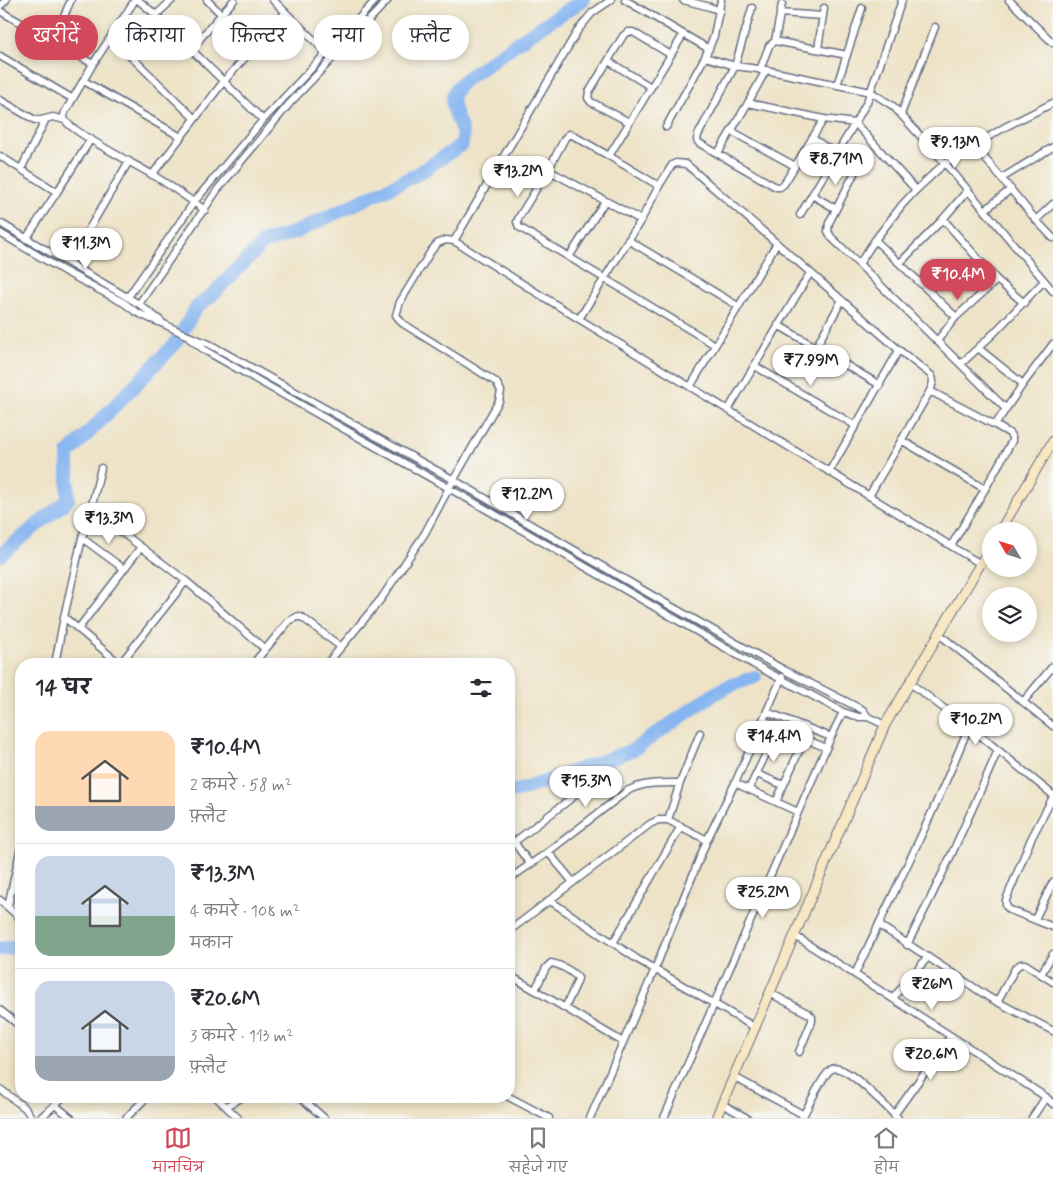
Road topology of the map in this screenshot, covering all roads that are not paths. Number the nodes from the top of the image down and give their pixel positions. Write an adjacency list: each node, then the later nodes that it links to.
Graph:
1 (6, 0): 17 (street)
2 (71, 0): 24 (street)
3 (136, 0): 25 (street); 26 (street)
4 (172, 0): 26 (street)
5 (207, 0): 27 (street)
6 (234, 0): 27 (street)
7 (273, 0): 22 (street)
8 (376, 0): 28 (street)
9 (388, 0): 29 (street)
10 (612, 0): 112 (street)
11 (625, 0): 34 (street)
12 (683, 0): 16 (street)
13 (1009, 0): 39 (street)
14 (902, 2): 59 (street)
15 (782, 4): 23 (street)
16 (720, 5): 40 (street)
17 (0, 6)
18 (752, 8): 53 (street)
19 (824, 8): 30 (street)
20 (862, 8): 43 (street)
21 (0, 11): 31 (street)
22 (285, 13): 36 (street); 56 (street)
23 (780, 13): 30 (street); 37 (street)
24 (65, 15)
25 (126, 15)
26 (156, 15)
27 (222, 15)
28 (362, 15)
29 (374, 15)
30 (823, 16): 41 (street)
31 (15, 20)
32 (212, 26): 35 (street)
33 (934, 27): 64 (street)
34 (683, 35): 40 (street); 42 (street)
35 (202, 38)
36 (314, 41)
37 (775, 41): 41 (street); 54 (street)
38 (108, 42): 52 (street)
39 (1053, 42)
40 (708, 49): 45 (street)
41 (818, 49): 43 (street)
42 (671, 55): 51 (street); 58 (street)
43 (847, 55): 57 (street)
44 (0, 56): 60 (street)
45 (705, 57): 53 (street); 72 (street)
46 (86, 60): 52 (street)
47 (135, 60): 65 (street)
48 (202, 60): 56 (street)
49 (319, 60): 69 (street)
50 (330, 60): 100 (street)
51 (608, 61): 58 (street); 70 (street)
52 (93, 64): 55 (street)
53 (735, 66): 54 (street); 79 (street)
54 (763, 70): 57 (street); 62 (street)
55 (84, 81): 60 (street); 74 (street)
56 (224, 81): 65 (street); 69 (street)
57 (837, 85): 59 (street)
58 (651, 88): 70 (street)
59 (871, 92): 64 (street); 71 (street)
60 (73, 99): 68 (street)
61 (0, 100): 66 (street)
62 (748, 103): 67 (street); 73 (street)
63 (1053, 103): 77 (street)
64 (901, 114): 84 (street)
65 (195, 118): 74 (street)
66 (46, 119): 68 (street); 86 (street)
67 (824, 119): 71 (street); 75 (street)
68 (65, 120): 76 (street)
69 (263, 120): 97 (street)
70 (629, 122): 82 (street)
71 (855, 123): 80 (street); 92 (street)
72 (666, 127)
73 (732, 131): 79 (street); 85 (street)
74 (181, 137): 88 (street)
75 (812, 138): 80 (street); 85 (street)
76 (91, 139): 83 (street); 94 (street)
77 (974, 145): 84 (street); 89 (street)
78 (1053, 147): 89 (street)
79 (718, 154): 85 (street)
80 (836, 154): 95 (street); 99 (street)
81 (0, 156): 86 (street)
82 (609, 156): 87 (street); 90 (street)
83 (129, 161): 88 (street); 115 (street)
84 (945, 163): 92 (street); 93 (street)
85 (795, 166)
86 (21, 170): 94 (street)
87 (548, 170): 96 (street); 114 (street)
88 (152, 175): 97 (street)
89 (1002, 178): 91 (street)
90 (659, 186): 104 (street); 113 (street)
91 (1011, 189): 101 (street); 105 (street)
92 (916, 190): 111 (street)
93 (968, 190): 101 (street); 103 (street)
94 (57, 192): 109 (street)
95 (812, 195): 99 (street); 102 (street)
96 (605, 201): 104 (street); 114 (street)
97 (194, 202): 100 (street); 123 (street)
98 (1053, 204): 105 (street)
99 (836, 209): 117 (street)
100 (205, 210): 126 (street)
101 (985, 210): 121 (street)
102 (800, 215)
103 (943, 219): 116 (street); 120 (street)
104 (641, 220): 110 (street)
105 (1036, 220): 108 (street)
106 (0, 223): 109 (street)
107 (0, 233): 130 (street)
108 (1053, 238)
109 (26, 239): 115 (street)
110 (628, 240): 119 (street); 127 (street)
111 (875, 240): 116 (street); 117 (street)
112 (454, 241): 129 (street); 153 (street)
113 (777, 243): 118 (street); 127 (street)
114 (569, 256): 119 (street)
115 (69, 263): 123 (street)
116 (900, 263): 128 (street)
117 (859, 264): 133 (street)
118 (810, 272): 124 (street); 131 (street)
119 (605, 278): 129 (street); 135 (street)
120 (998, 280): 125 (street); 128 (street)
121 (1044, 281): 122 (street); 125 (street)
122 (1053, 292)
123 (128, 297): 126 (street)
124 (842, 300): 136 (street); 138 (street)
125 (1024, 303): 137 (street)
126 (139, 304): 130 (street)
127 (738, 306): 135 (street)
128 (956, 317): 133 (street)
129 (579, 319): 143 (street)
130 (164, 324): 132 (street)
131 (778, 325): 136 (street); 140 (street)
132 (186, 335): 153 (street); 154 (street)
133 (937, 341): 139 (street)
134 (1053, 344): 141 (street)
135 (715, 345): 143 (street)
136 (816, 347): 142 (street)
137 (978, 348): 139 (street); 141 (street)
138 (899, 350): 142 (street); 144 (street)
139 (961, 364): 145 (street)
140 (755, 366): 146 (street); 147 (street)
141 (1023, 384): 145 (street)
142 (880, 385): 147 (street)
143 (690, 387): 146 (street)
144 (930, 391): 148 (street); 149 (street)
145 (1006, 409): 148 (street)
146 (728, 410): 152 (street)
147 (856, 426): 152 (street)
148 (996, 426): 155 (street)
149 (901, 440): 155 (street); 156 (street)
150 (1053, 441): 158 (main road)
151 (101, 468): 157 (street)
152 (829, 472): 156 (street)
153 (454, 480): 154 (street); 176 (street)
154 (448, 488): 168 (street); 177 (street)
155 (985, 489): 161 (street)
156 (869, 496): 161 (street)
157 (91, 509): 159 (street); 160 (street)
158 (1005, 522)
159 (82, 538): 163 (street); 165 (street)
160 (142, 547): 163 (street); 164 (street)
161 (955, 548): 162 (street)
162 (981, 564): 167 (main road)
163 (124, 569): 166 (street)
164 (186, 581): 169 (street); 172 (street)
165 (64, 617): 166 (street); 170 (street)
166 (78, 629): 171 (street)
167 (940, 634): 178 (main road); 179 (street)
168 (340, 648): 169 (street); 174 (street)
169 (266, 649): 173 (street)
170 (56, 658)
171 (113, 658)
172 (125, 658)
173 (258, 658)
174 (332, 658)
175 (1053, 666): 179 (street)
176 (784, 670): 177 (street); 182 (street)
177 (782, 679): 180 (street); 181 (street)
178 (910, 683): 184 (main road); 185 (street)
179 (1023, 702): 186 (street)
180 (767, 712): 183 (street); 189 (street)
181 (844, 712): 182 (street); 189 (street)
182 (868, 717): 184 (street)
183 (763, 720): 187 (street); 195 (street)
184 (885, 725): 221 (main road)
185 (968, 726): 192 (street); 218 (street)
186 (1053, 726)
187 (779, 727): 190 (street); 193 (street)
188 (700, 733): 194 (street)
189 (831, 737): 191 (street)
190 (805, 738): 191 (street); 196 (street)
191 (826, 748): 201 (street)
192 (998, 750): 198 (street); 223 (street)
193 (757, 774): 196 (street); 197 (street)
194 (680, 782): 202 (street); 207 (street)
195 (735, 783): 197 (street); 204 (street)
196 (783, 786): 200 (street)
197 (749, 789): 200 (street)
198 (1053, 796): 217 (street)
199 (573, 797): 205 (street)
200 (776, 802): 201 (street)
201 (798, 812): 235 (street)
202 (668, 820): 203 (street); 211 (street)
203 (681, 826): 204 (street); 222 (street)
204 (707, 840): 226 (street)
205 (515, 841)
206 (515, 848): 208 (street)
207 (548, 852): 208 (street); 211 (street)
208 (530, 864): 210 (street)
209 (15, 874): 215 (street)
210 (515, 875)
211 (573, 882): 214 (street)
212 (1053, 882): 217 (street)
213 (0, 900): 215 (street)
214 (549, 900): 219 (street); 222 (street)
215 (8, 906): 216 (street)
216 (15, 913)
217 (1035, 919): 220 (street)
218 (879, 925): 223 (street); 227 (street)
219 (515, 926)
220 (1053, 928)
221 (795, 936): 227 (street); 232 (main road)
222 (613, 943): 226 (street)
223 (907, 945): 225 (street)
224 (1053, 954): 228 (street)
225 (928, 957): 233 (street); 234 (street)
226 (655, 969): 235 (street); 242 (street)
227 (855, 974): 233 (street)
228 (1041, 974): 230 (street); 234 (street)
229 (515, 978): 231 (street)
230 (1053, 982)
231 (535, 990): 236 (street); 236 (street)
232 (770, 993): 239 (main road); 243 (street)
233 (893, 998): 241 (street)
234 (997, 1002): 240 (street)
235 (714, 1004): 239 (street); 268 (street)
236 (565, 1008): 242 (street)
237 (0, 1010): 238 (street)
238 (15, 1022)
239 (756, 1028): 244 (main road)
240 (1053, 1031)
241 (951, 1036): 246 (street); 258 (street)
242 (623, 1042): 267 (street)
243 (799, 1052)
244 (734, 1077): 254 (main road); 259 (street)
245 (0, 1089): 247 (street)
246 (1046, 1097): 255 (street); 271 (street)
247 (15, 1100)
248 (515, 1100): 266 (street)
249 (18, 1103): 260 (street)
250 (141, 1103): 263 (street)
251 (224, 1103): 257 (street)
252 (232, 1103): 257 (street)
253 (307, 1103): 265 (street)
254 (722, 1104): 269 (main road); 270 (street)
255 (1053, 1104)
256 (55, 1105): 261 (street); 262 (street)
257 (227, 1106): 264 (street)
258 (896, 1116): 259 (street)
259 (803, 1117)
260 (32, 1118)
261 (40, 1118)
262 (71, 1118)
263 (126, 1118)
264 (238, 1118)
265 (324, 1118)
266 (548, 1118)
267 (590, 1118)
268 (664, 1118)
269 (716, 1118)
270 (747, 1118)
271 (1032, 1118)

